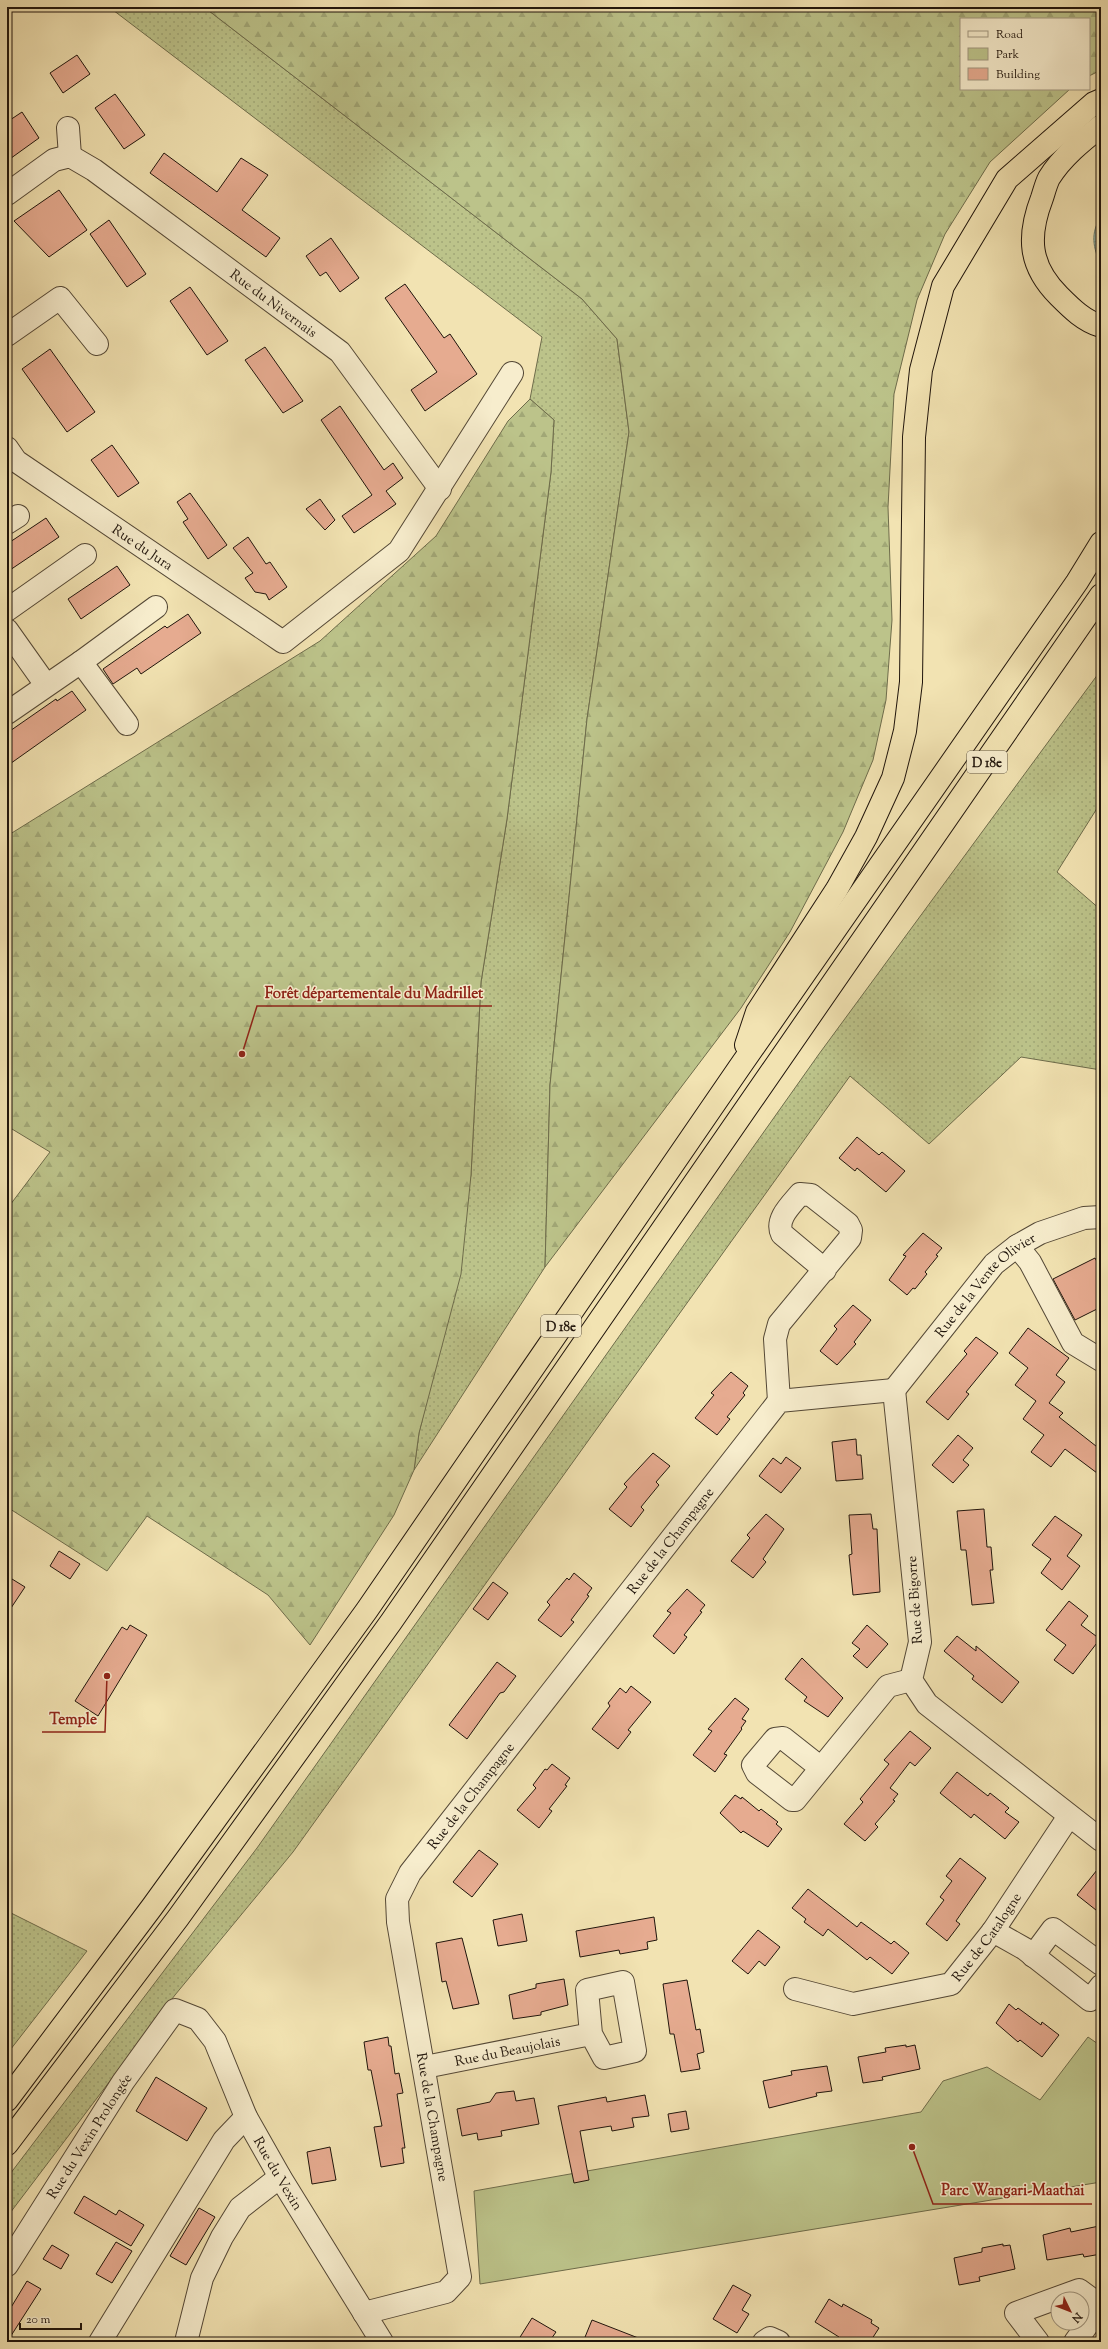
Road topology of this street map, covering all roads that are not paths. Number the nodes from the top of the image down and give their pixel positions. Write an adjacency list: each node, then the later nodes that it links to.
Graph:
1 (1101, 100): 24 (highway)
2 (1101, 126): 6 (highway)
3 (68, 128): 4 (street)
4 (70, 156): 5 (street); 11 (street, Rue du Nivernais)
5 (7, 194)
6 (1101, 326)
7 (7, 335): 8 (street)
8 (97, 344)
9 (512, 373): 11 (street)
10 (10, 459): 11 (street, Rue du Jura)
11 (440, 489)
12 (1101, 543): 24 (highway, D 18e)
13 (86, 555): 16 (street)
14 (1101, 595): 19 (highway, D 18e)
15 (156, 607): 20 (street)
16 (7, 610)
17 (1101, 612): 19 (highway)
18 (7, 630): 21 (street)
19 (1078, 632): 45 (highway, D 18e)
20 (81, 662): 21 (street); 23 (street)
21 (46, 685): 22 (street)
22 (7, 713)
23 (127, 724)
24 (739, 1068): 43 (highway, D 18e)
25 (1101, 1217): 26 (street, Rue de la Vente Olivier)
26 (1017, 1246): 28 (street); 29 (street, Rue de la Vente Olivier)
27 (825, 1270): 30 (street)
28 (1101, 1360)
29 (894, 1390): 30 (street); 31 (street, Rue de Bigorre)
30 (779, 1401): 42 (street, Rue de la Champagne)
31 (911, 1680): 32 (street); 33 (street)
32 (821, 1768)
33 (1069, 1816): 34 (street); 35 (street, Rue de Catalogne)
34 (1101, 1840)
35 (993, 1931): 36 (street); 39 (street, Rue de Catalogne)
36 (1033, 1956): 37 (street); 38 (street)
37 (1101, 1964)
38 (1101, 1986)
39 (794, 1989)
40 (175, 2010): 44 (street, Rue du Vexin); 47 (street, Rue du Vexin Prolongée)
41 (591, 2034): 42 (street, Rue du Beaujolais)
42 (425, 2067): 49 (street, Rue de la Champagne)
43 (7, 2100)
44 (246, 2118): 46 (street, Rue du Vexin); 50 (street)
45 (7, 2144)
46 (280, 2177): 49 (street, Rue du Vexin); 51 (street)
47 (7, 2265)
48 (1101, 2306): 55 (street); 56 (street)
49 (364, 2313): 52 (street, Rue du Vexin)
50 (100, 2342)
51 (186, 2342)
52 (382, 2342)
53 (764, 2342): 54 (street)
54 (778, 2342)
55 (1038, 2342)
56 (1075, 2342)

